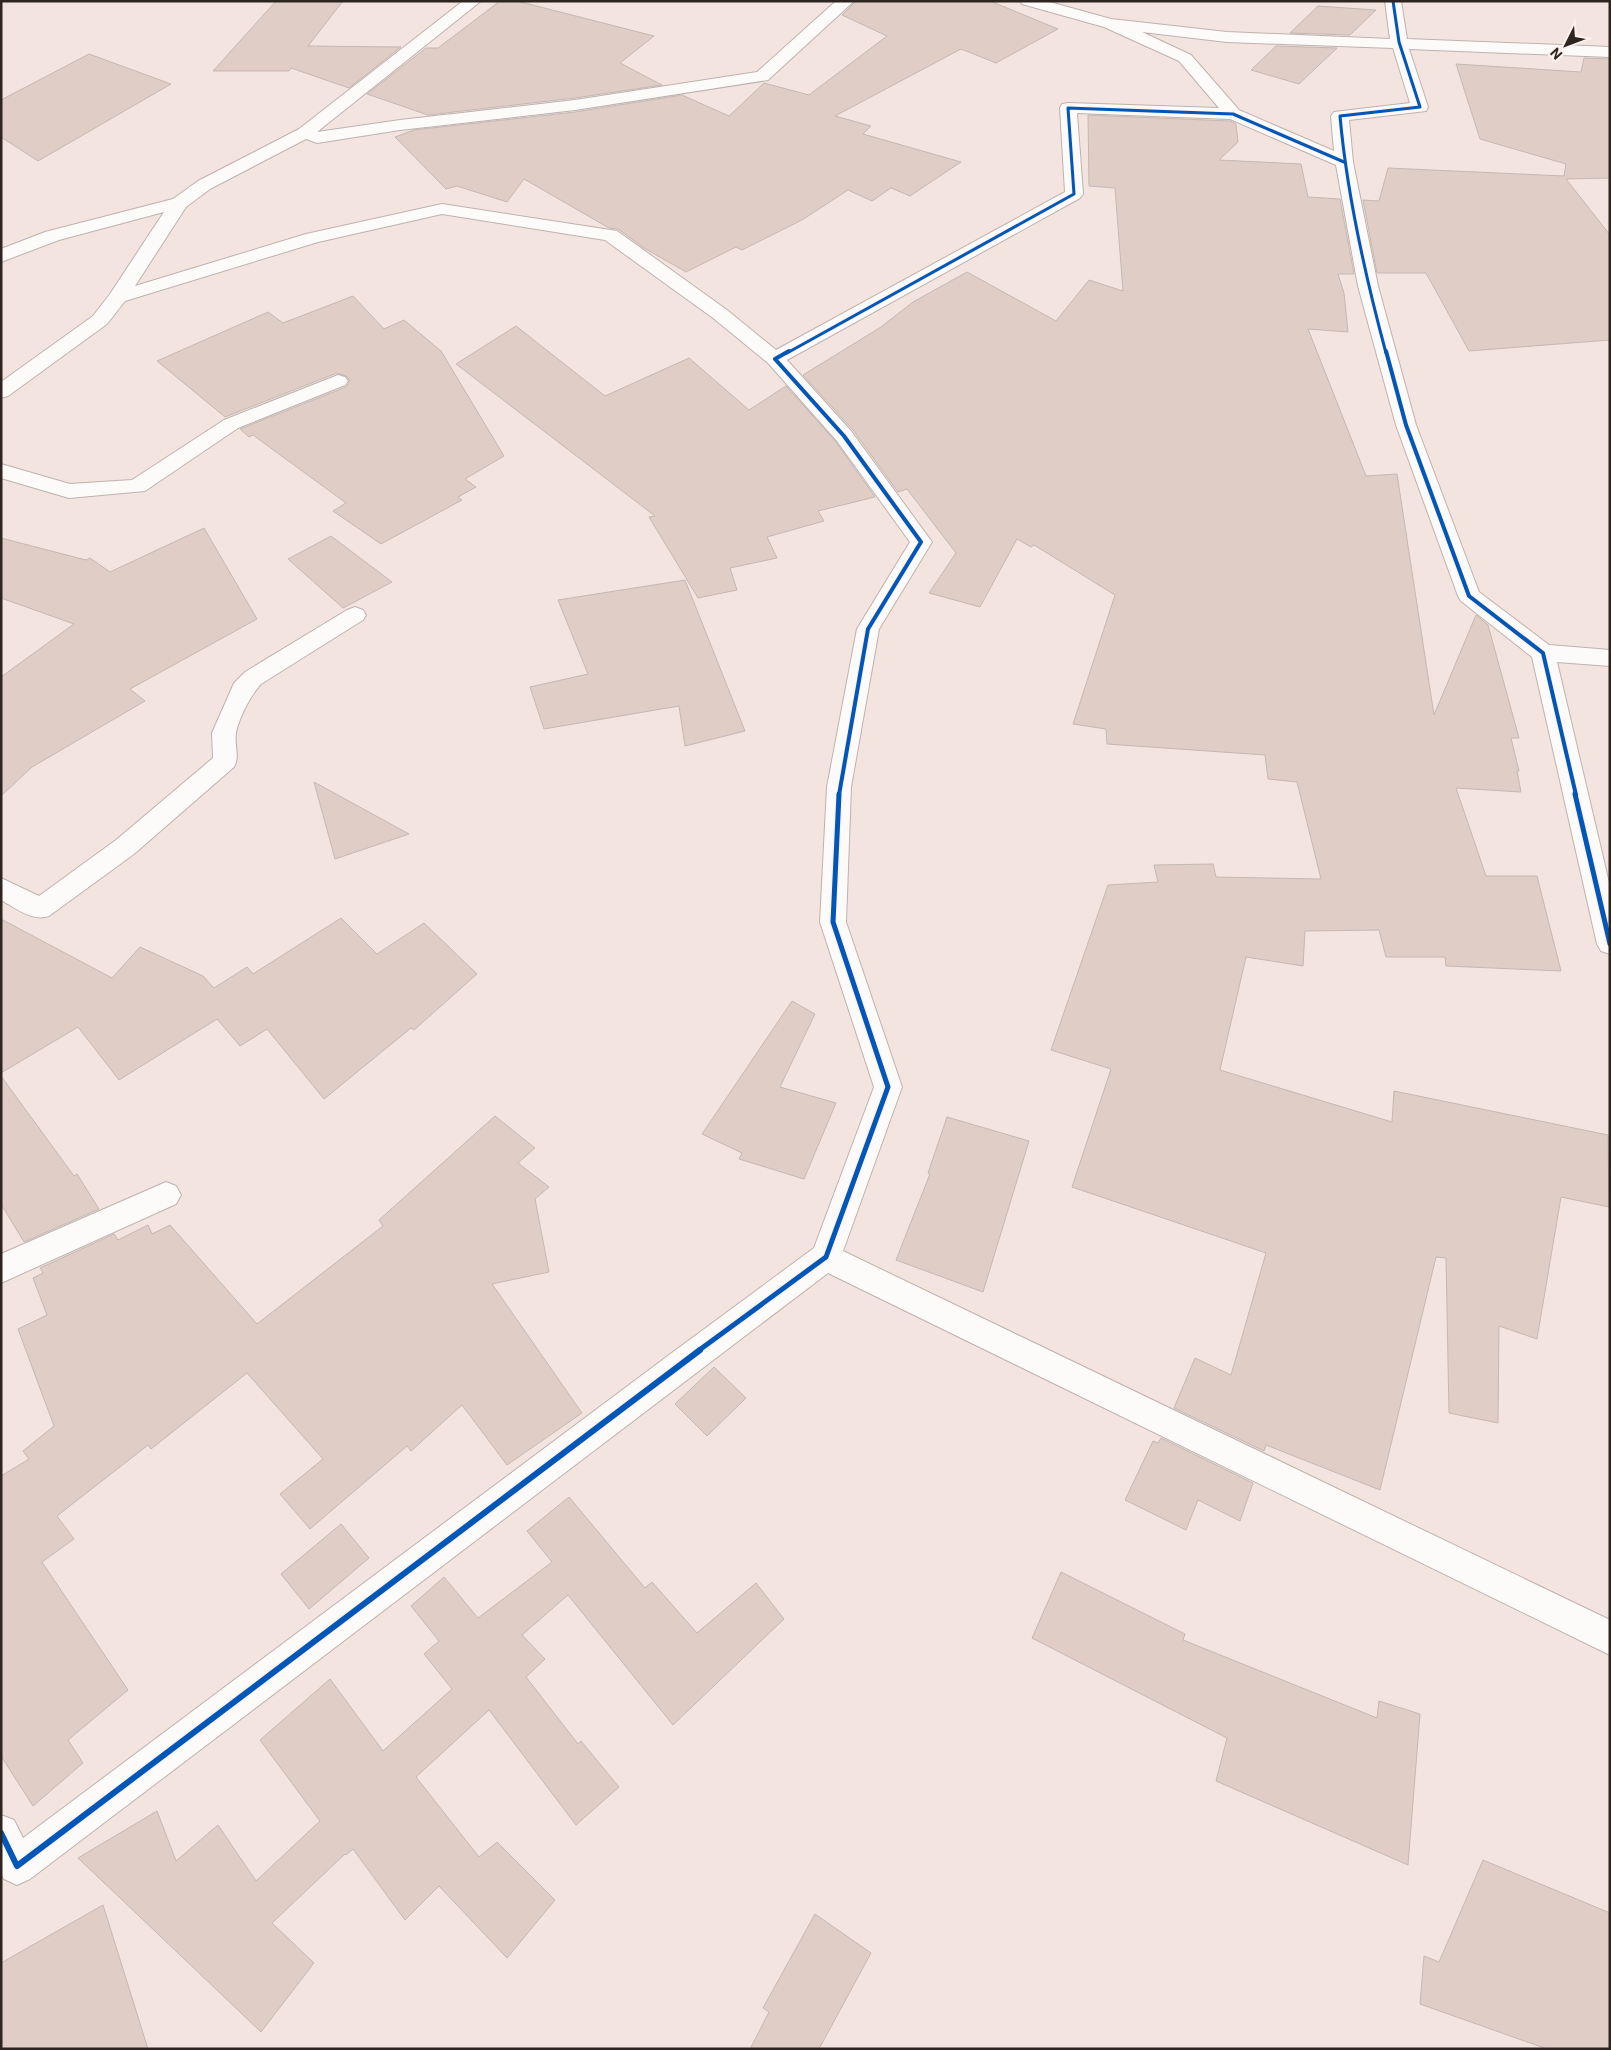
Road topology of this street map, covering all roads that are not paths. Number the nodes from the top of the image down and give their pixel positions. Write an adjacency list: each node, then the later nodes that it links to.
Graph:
1 (474, 1): 9 (street)
2 (846, 1): 9 (street)
3 (1028, 1): 5 (street)
4 (1393, 1): 6 (street)
5 (1110, 24): 6 (street); 8 (street)
6 (1399, 42): 7 (street); 10 (street)
7 (1610, 52)
8 (1233, 114): 10 (street); 14 (street)
9 (304, 133): 11 (street)
10 (1344, 162): 19 (street)
11 (179, 204): 12 (street); 13 (street)
12 (1, 256)
13 (118, 297): 14 (street); 16 (street)
14 (776, 359): 24 (street)
15 (338, 381): 17 (street)
16 (1, 392)
17 (1, 471)
18 (355, 615): 21 (street)
19 (1543, 653): 20 (street); 22 (street)
20 (1610, 658)
21 (1, 888)
22 (1610, 944)
23 (166, 1195): 25 (street)
24 (826, 1257): 26 (street); 27 (street)
25 (1, 1269)
26 (1610, 1638)
27 (1, 1833)

